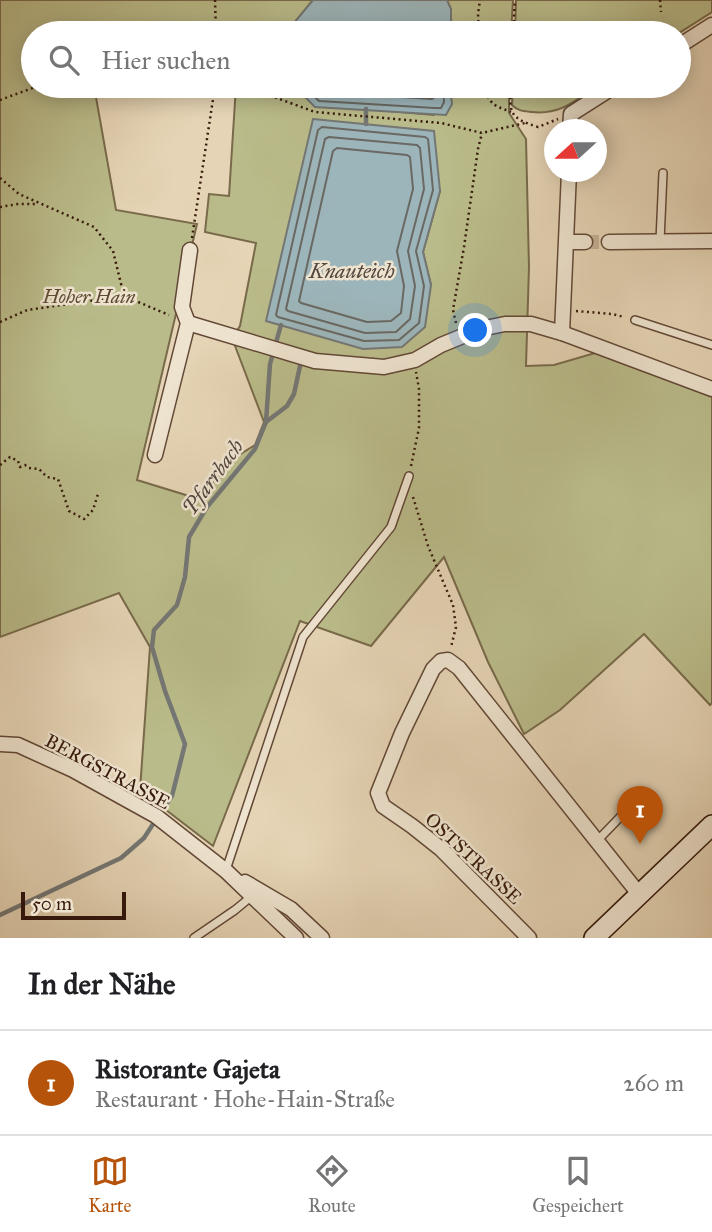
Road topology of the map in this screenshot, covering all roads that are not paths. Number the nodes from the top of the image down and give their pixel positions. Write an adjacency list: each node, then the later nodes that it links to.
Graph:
1 (712, 25): 2 (street)
2 (691, 38)
3 (596, 98): 4 (street)
4 (571, 119)
5 (663, 173): 7 (lane)
6 (569, 182): 9 (street)
7 (660, 241): 8 (street); 11 (street)
8 (712, 241)
9 (567, 242): 10 (street); 15 (street)
10 (585, 242)
11 (609, 242)
12 (190, 250): 14 (street)
13 (635, 320): 16 (lane)
14 (188, 323): 15 (street); 18 (street)
15 (562, 333): 17 (street)
16 (712, 345)
17 (712, 389)
18 (155, 455)
19 (409, 476): 24 (lane)
20 (0, 744): 24 (street, BERGSTRASSE)
21 (624, 814): 23 (lane)
22 (711, 829): 25 (street)
23 (596, 842): 25 (street); 30 (street, OSTSTRASSE)
24 (226, 871): 26 (street, BERGSTRASSE); 29 (street, BERGSTRASSE)
25 (639, 894): 31 (street)
26 (252, 896): 27 (lane); 28 (street, BERGSTRASSE)
27 (194, 938)
28 (296, 938)
29 (322, 938)
30 (529, 938)
31 (594, 938)

